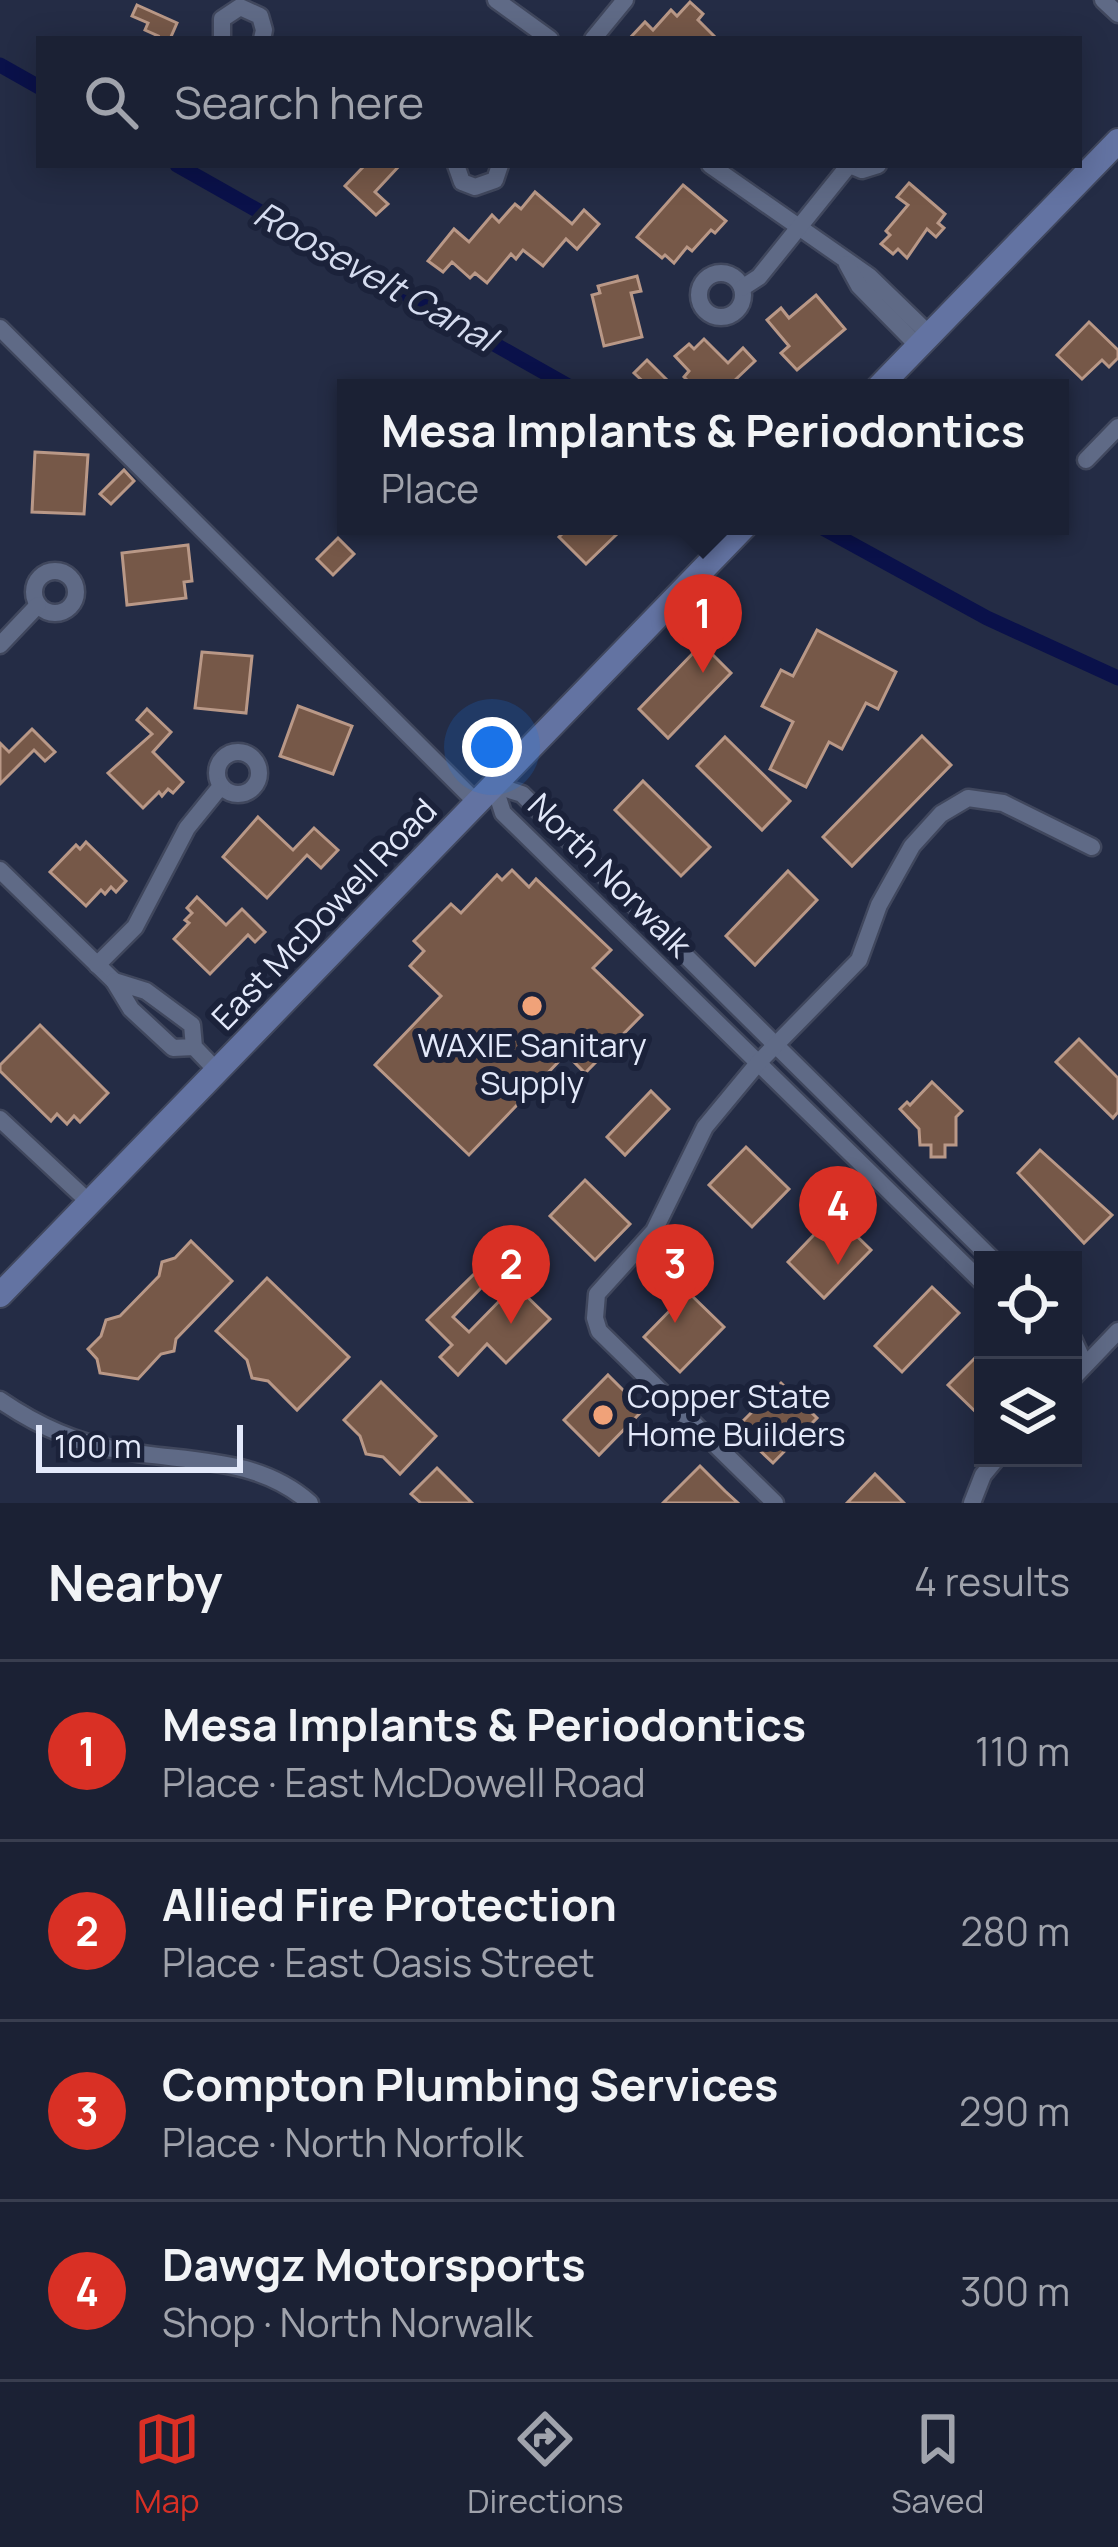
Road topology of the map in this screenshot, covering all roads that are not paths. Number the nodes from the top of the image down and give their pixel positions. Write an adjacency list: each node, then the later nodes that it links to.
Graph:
1 (496, 0): 8 (street)
2 (625, 0): 9 (street)
3 (1103, 0): 5 (street)
4 (263, 6): 6 (street); 7 (street)
5 (1118, 14)
6 (222, 36)
7 (262, 36)
8 (546, 36)
9 (595, 36)
10 (1118, 141): 18 (main road)
11 (457, 168): 12 (street)
12 (499, 168)
13 (714, 168): 15 (street)
14 (847, 168): 15 (street)
15 (797, 228): 16 (street); 18 (street)
16 (742, 288)
17 (0, 328): 26 (street, North Norwalk)
18 (924, 341): 19 (main road)
19 (887, 379)
20 (1118, 427): 21 (street)
21 (1086, 460)
22 (736, 535): 26 (main road, East McDowell Road)
23 (38, 605): 24 (street)
24 (0, 645)
25 (221, 786): 29 (street)
26 (486, 794): 32 (street, North Norwalk); 32 (street, North Norwalk); 33 (main road, East McDowell Road)
27 (1092, 848): 32 (street)
28 (0, 870): 29 (street)
29 (97, 965): 30 (street)
30 (114, 982): 31 (street); 31 (street)
31 (194, 1048): 33 (street)
32 (767, 1055): 36 (street, North Norwalk); 37 (street, North Norwalk); 46 (street)
33 (217, 1071): 35 (main road, East McDowell Road)
34 (0, 1119): 35 (street)
35 (90, 1203): 40 (main road, East McDowell Road)
36 (951, 1219): 37 (street); 38 (street, North Norwalk)
37 (936, 1237): 39 (street, North Norwalk)
38 (984, 1251)
39 (974, 1274)
40 (0, 1295)
41 (1118, 1331): 42 (street)
42 (1082, 1363)
43 (0, 1400): 45 (street)
44 (990, 1467): 47 (street)
45 (310, 1503)
46 (775, 1503)
47 (972, 1503)

